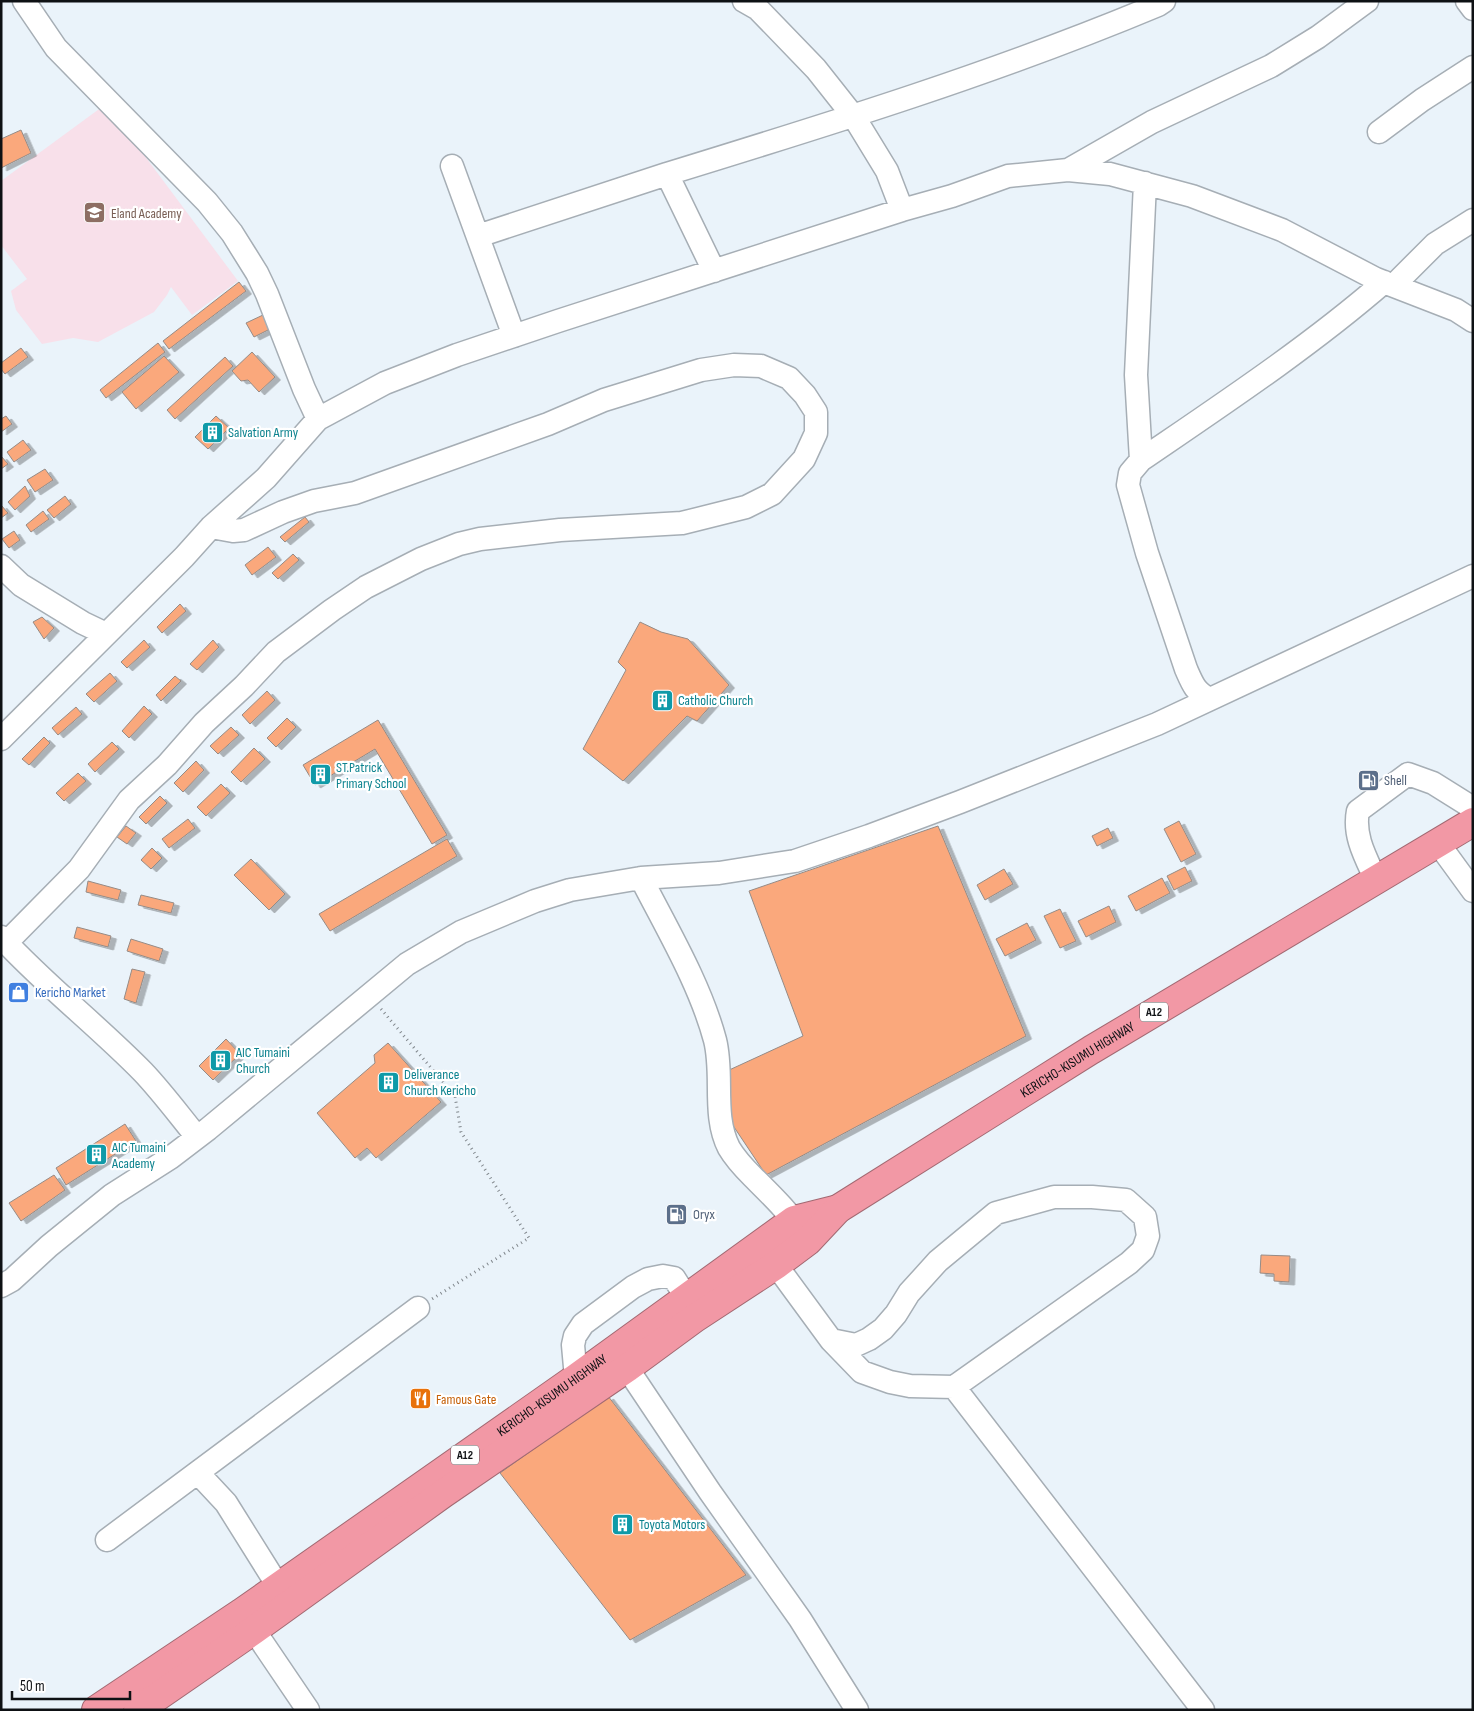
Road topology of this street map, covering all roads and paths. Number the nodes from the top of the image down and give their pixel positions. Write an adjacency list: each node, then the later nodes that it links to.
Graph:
1 (24, 1): 21 (street)
2 (744, 1): 8 (street)
3 (1164, 1): 8 (street)
4 (1367, 1): 11 (street)
5 (1467, 1): 6 (street)
6 (1473, 9)
7 (1473, 67): 9 (street)
8 (854, 117): 12 (street); 14 (street)
9 (1379, 132)
10 (452, 166): 16 (street)
11 (1068, 170): 13 (street); 14 (street)
12 (667, 174): 16 (street); 17 (street)
13 (1145, 183): 18 (street); 22 (street)
14 (902, 210): 17 (street)
15 (1473, 220): 18 (street)
16 (478, 236): 20 (street)
17 (714, 271): 20 (street)
18 (1389, 284): 19 (street); 22 (street)
19 (1473, 320)
20 (514, 336): 21 (street)
21 (318, 419): 23 (street)
22 (1141, 460): 27 (street)
23 (212, 527): 26 (street); 35 (street)
24 (1, 566): 26 (street)
25 (1473, 576): 27 (street)
26 (106, 634): 28 (street)
27 (1210, 699): 32 (street)
28 (1, 739)
29 (1473, 808): 33 (street)
30 (1473, 822): 31 (highway, KERICHO-KISUMU HIGHWAY / A12)
31 (1438, 843): 33 (highway, KERICHO-KISUMU HIGHWAY / A12); 34 (street)
32 (641, 878): 36 (street); 38 (street)
33 (1376, 880): 38 (highway, KERICHO-KISUMU HIGHWAY / A12)
34 (1473, 891)
35 (4, 940): 37 (street)
36 (369, 995): 37 (street); 42 (path)
37 (197, 1137): 40 (street)
38 (801, 1231): 39 (highway, KERICHO-KISUMU HIGHWAY / A12); 41 (highway, KERICHO-KISUMU HIGHWAY / A12)
39 (776, 1265): 41 (highway, KERICHO-KISUMU HIGHWAY / A12); 43 (street)
40 (1, 1286)
41 (692, 1307): 44 (highway, KERICHO-KISUMU HIGHWAY / A12); 45 (highway, KERICHO-KISUMU HIGHWAY / A12); 45 (street)
42 (418, 1308): 47 (street)
43 (831, 1340): 46 (street); 46 (street)
44 (627, 1368): 45 (highway, KERICHO-KISUMU HIGHWAY / A12); 54 (street)
45 (580, 1387): 49 (highway, KERICHO-KISUMU HIGHWAY / A12); 50 (highway, KERICHO-KISUMU HIGHWAY / A12)
46 (954, 1387): 55 (street)
47 (198, 1473): 48 (street); 49 (street)
48 (107, 1540)
49 (278, 1586): 50 (highway, KERICHO-KISUMU HIGHWAY / A12)
50 (248, 1621): 51 (highway, KERICHO-KISUMU HIGHWAY / A12); 52 (highway, KERICHO-KISUMU HIGHWAY / A12); 53 (street)
51 (96, 1710)
52 (138, 1710)
53 (308, 1710)
54 (857, 1710)
55 (1203, 1710)

